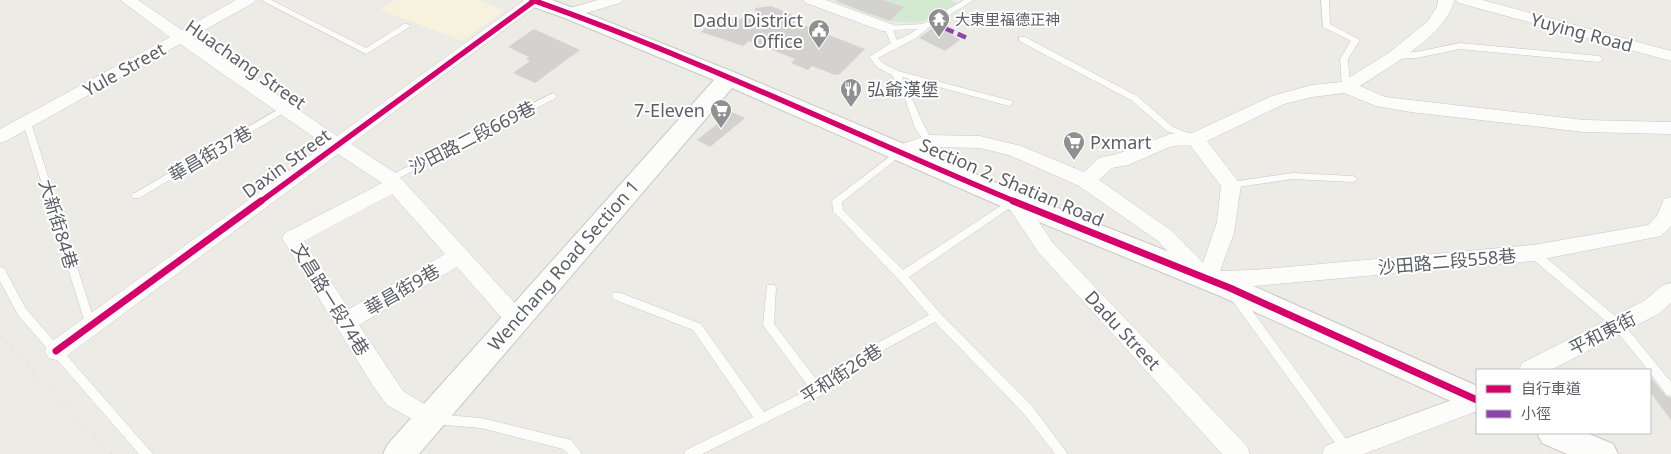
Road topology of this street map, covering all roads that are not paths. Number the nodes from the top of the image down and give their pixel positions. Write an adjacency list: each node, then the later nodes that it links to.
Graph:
1 (128, 0): 15 (street, Huachang Street)
2 (248, 0): 15 (street, Yule Street)
3 (265, 0): 12 (lane)
4 (533, 0): 11 (street, Section 2, Shatian Road); 32 (street, Daxin Street)
5 (615, 0): 11 (street)
6 (811, 0): 14 (street)
7 (970, 0): 13 (lane)
8 (1325, 0): 23 (lane)
9 (1446, 0): 18 (street)
10 (1464, 0): 19 (street, Yuying Road)
11 (569, 13): 22 (street, Section 2, Shatian Road)
12 (407, 26)
13 (925, 26): 14 (lane); 17 (lane)
14 (888, 28): 17 (lane)
15 (182, 37): 26 (street, Huachang Street); 27 (street, Yule Street)
16 (1022, 39): 30 (lane)
17 (895, 44): 21 (lane)
18 (1396, 56): 20 (lane); 23 (street)
19 (1671, 56)
20 (1599, 59)
21 (895, 73): 25 (lane); 31 (lane)
22 (728, 78): 33 (street, Section 2, Shatian Road); 51 (street, Wenchang Road Section 1)
23 (1346, 87): 28 (street); 30 (street)
24 (553, 96): 35 (lane, 沙田路二段669巷)
25 (1008, 103)
26 (284, 109): 32 (street, Huachang Street); 38 (lane, 華昌街37巷)
27 (27, 123): 29 (street, Yule Street); 54 (lane, 大新街84巷)
28 (1671, 128)
29 (0, 136)
30 (1195, 139): 36 (street); 37 (street)
31 (928, 141): 33 (street); 36 (street)
32 (336, 144): 35 (street, Huachang Street); 54 (street, Daxin Street)
33 (901, 152): 39 (street, Section 2, Shatian Road); 44 (lane)
34 (1353, 179): 37 (lane)
35 (392, 182): 42 (street, Huachang Street); 52 (street, 文昌路一段74巷)
36 (1086, 182): 45 (street)
37 (1231, 185): 45 (street)
38 (136, 196)
39 (1014, 201): 44 (lane); 45 (street, Section 2, Shatian Road); 70 (street, Dadu Street)
40 (1671, 204): 41 (street, 沙田路二段558巷)
41 (1533, 253): 45 (street, 沙田路二段558巷); 53 (lane)
42 (458, 256): 51 (street, Huachang Street); 52 (street, 華昌街9巷)
43 (0, 271): 55 (lane)
44 (902, 276): 50 (lane)
45 (1205, 279): 47 (street, Section 2, Shatian Road)
46 (771, 288): 57 (lane)
47 (1230, 288): 59 (street, Section 2, Shatian Road); 64 (lane)
48 (1671, 291): 53 (street, 平和東街)
49 (617, 296): 62 (lane)
50 (936, 316): 57 (lane, 平和街26巷); 69 (lane)
51 (516, 318): 61 (street, Wenchang Road Section 1)
52 (345, 322): 61 (street, 文昌路一段74巷)
53 (1618, 325): 56 (street, 平和東街); 58 (lane)
54 (91, 326): 55 (street, Daxin Street)
55 (56, 351): 65 (lane)
56 (1532, 369)
57 (818, 391): 62 (lane, 平和街26巷)
58 (1671, 391)
59 (1476, 401)
60 (1476, 401): 64 (street)
61 (428, 418): 66 (street, Wenchang Road Section 1); 67 (lane)
62 (761, 418): 68 (lane, 平和街26巷)
63 (1555, 434): 71 (street)
64 (1340, 452)
65 (146, 454)
66 (399, 454)
67 (576, 454)
68 (690, 454)
69 (1062, 454)
70 (1238, 454)
71 (1602, 454)

